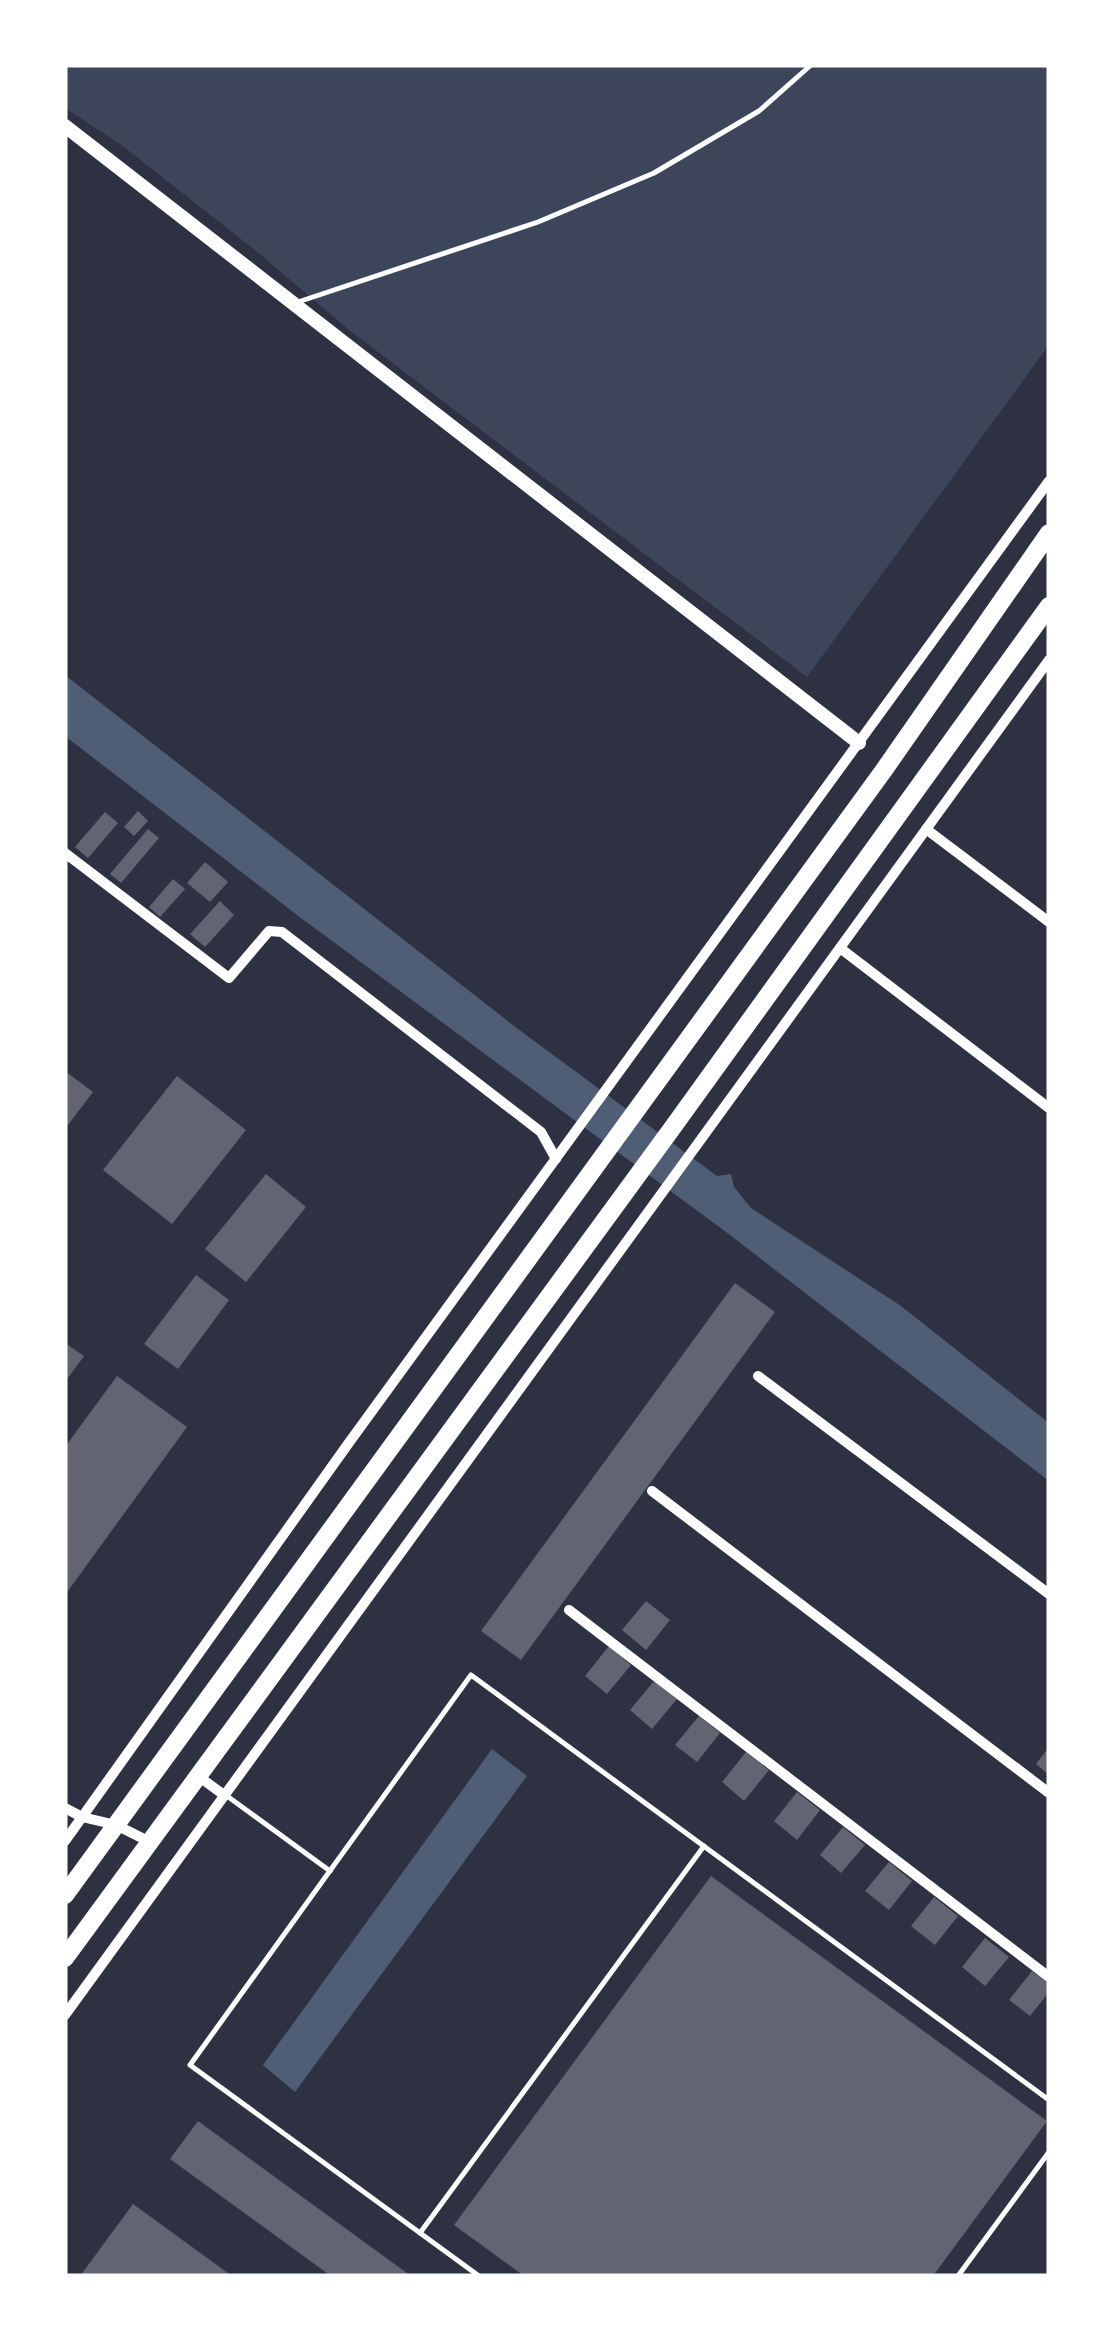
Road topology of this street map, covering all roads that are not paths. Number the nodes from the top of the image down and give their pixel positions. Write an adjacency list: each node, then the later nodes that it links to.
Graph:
1 (811, 65): 3 (lane)
2 (65, 126): 3 (street)
3 (296, 303): 8 (street)
4 (1049, 480): 8 (street)
5 (1049, 532): 24 (highway)
6 (1049, 606): 19 (highway)
7 (1049, 660): 9 (street)
8 (858, 743): 14 (street)
9 (926, 829): 11 (street); 12 (street)
10 (65, 853): 14 (street)
11 (1049, 922)
12 (840, 948): 13 (street); 21 (street)
13 (1049, 1108)
14 (556, 1158): 23 (street)
15 (758, 1376): 17 (street)
16 (652, 1491): 20 (street)
17 (1049, 1594)
18 (569, 1610): 31 (street)
19 (198, 1776): 21 (street); 26 (highway)
20 (1049, 1793)
21 (224, 1795): 28 (lane); 32 (street)
22 (65, 1808): 23 (street)
23 (82, 1817): 24 (street); 25 (street)
24 (116, 1825): 26 (street); 29 (highway)
25 (65, 1841)
26 (150, 1842): 30 (highway)
27 (704, 1846): 28 (lane); 33 (lane); 36 (lane)
28 (330, 1871): 36 (lane)
29 (65, 1895)
30 (65, 1958)
31 (1049, 1977)
32 (65, 2014)
33 (1049, 2100)
34 (1049, 2152): 35 (lane)
35 (1046, 2162): 38 (lane)
36 (420, 2233): 37 (lane)
37 (479, 2276)
38 (958, 2276)

